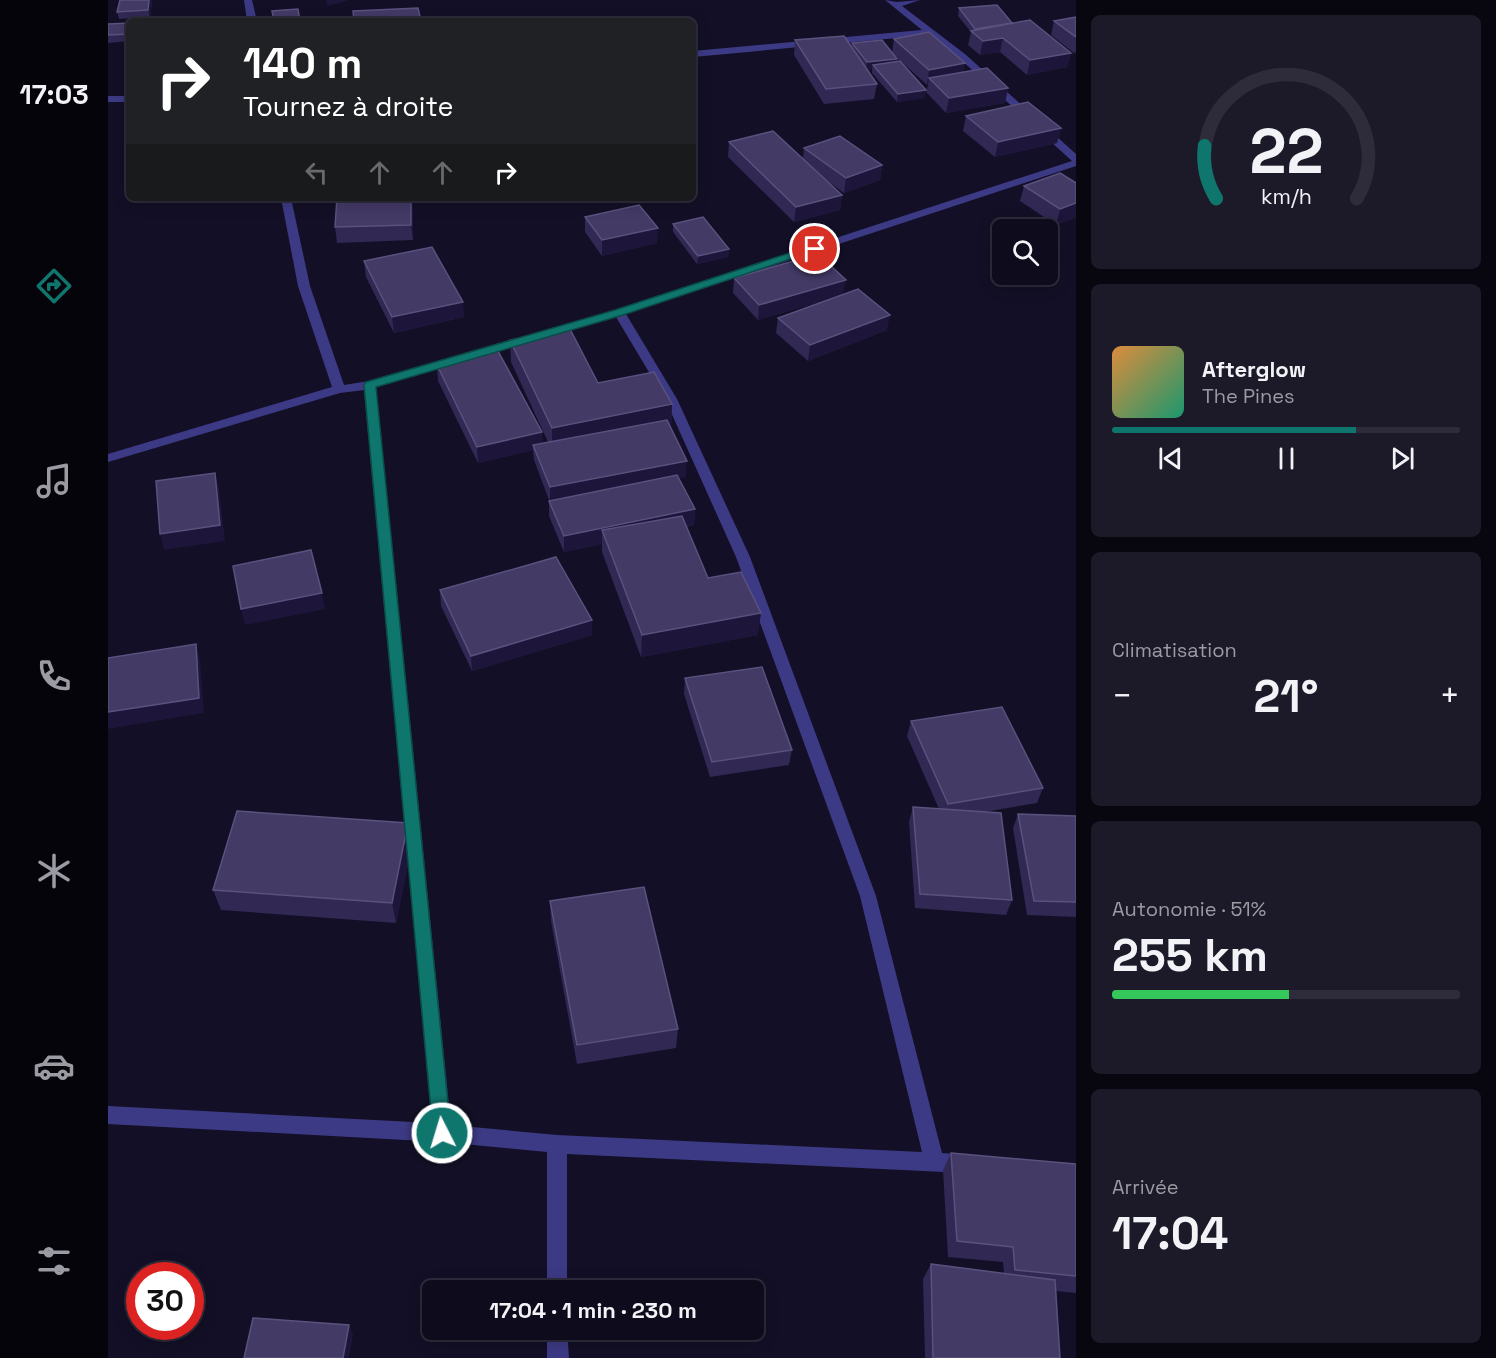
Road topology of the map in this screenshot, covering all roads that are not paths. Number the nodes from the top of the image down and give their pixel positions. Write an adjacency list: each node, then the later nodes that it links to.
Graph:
1 (248, 0): 4 (street)
2 (916, 0): 3 (street)
3 (892, 2): 5 (street)
4 (251, 18)
5 (931, 32): 6 (street); 9 (street)
6 (696, 54)
7 (108, 99): 8 (street)
8 (126, 99)
9 (1076, 161): 11 (street)
10 (287, 201): 13 (street)
11 (619, 312): 12 (street); 18 (street)
12 (370, 385): 13 (street); 16 (street)
13 (339, 389): 14 (street)
14 (108, 458)
15 (108, 1115): 16 (street)
16 (442, 1133): 17 (street)
17 (557, 1144): 18 (street); 20 (street)
18 (934, 1162): 19 (street)
19 (981, 1165)
20 (557, 1280)
21 (557, 1340): 22 (street)
22 (558, 1358)

